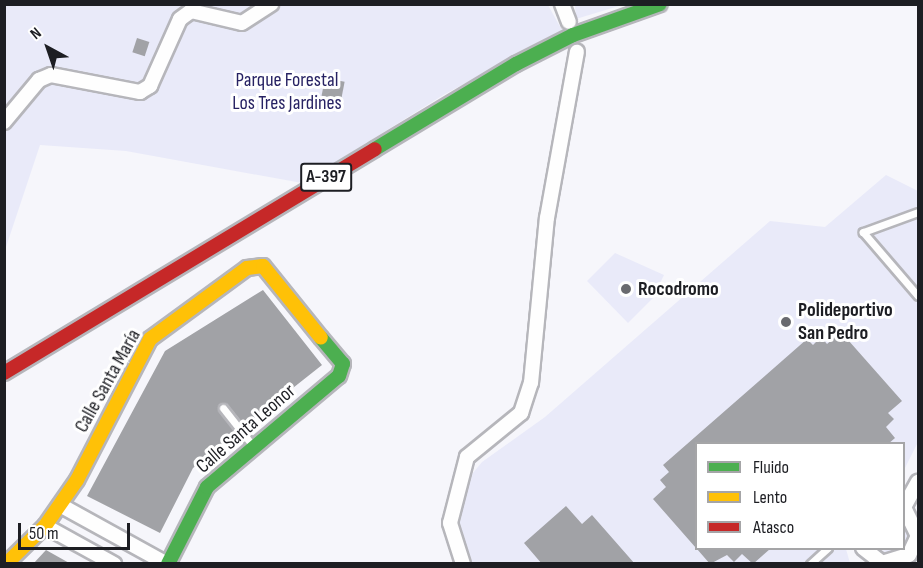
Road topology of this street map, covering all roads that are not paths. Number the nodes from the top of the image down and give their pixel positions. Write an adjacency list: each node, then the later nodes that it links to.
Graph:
1 (271, 4): 6 (street)
2 (562, 4): 4 (street)
3 (660, 4): 10 (street, A-397)
4 (569, 22)
5 (577, 52): 25 (street)
6 (4, 122)
7 (918, 212): 8 (lane)
8 (918, 296)
9 (343, 364): 12 (street, Calle Santa Leonor); 14 (street, Calle Santa María)
10 (4, 373)
11 (223, 408): 12 (lane)
12 (254, 447): 24 (street, Calle Santa Leonor)
13 (918, 482): 15 (street)
14 (60, 505): 17 (street, Calle Santa María); 24 (street)
15 (905, 505)
16 (905, 508): 18 (street)
17 (45, 526): 22 (street, Calle Santa María); 23 (street)
18 (917, 548): 21 (street)
19 (827, 550): 26 (lane)
20 (863, 554): 21 (street)
21 (890, 563)
22 (6, 564)
23 (114, 564)
24 (168, 564)
25 (463, 564)
26 (810, 564)

